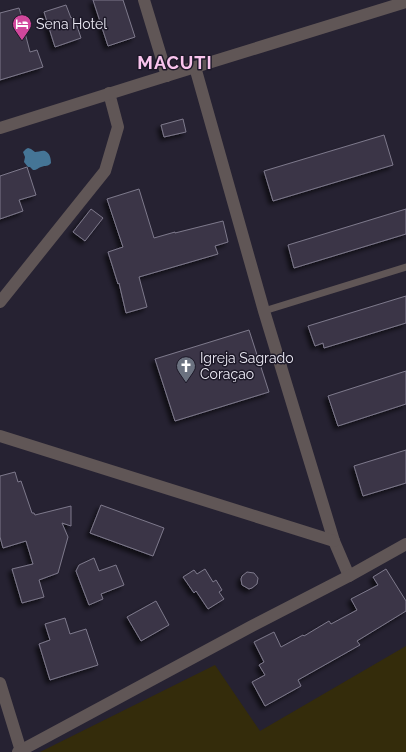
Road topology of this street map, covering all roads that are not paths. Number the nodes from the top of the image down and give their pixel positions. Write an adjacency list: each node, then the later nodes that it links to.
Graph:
1 (144, 0): 4 (street)
2 (406, 1): 3 (street)
3 (195, 67): 4 (street); 9 (street)
4 (167, 76): 5 (street)
5 (109, 93): 6 (street); 8 (street)
6 (0, 128)
7 (406, 267): 9 (lane)
8 (0, 302)
9 (264, 311): 11 (street)
10 (0, 436): 11 (street)
11 (334, 541): 13 (street)
12 (406, 544): 13 (street)
13 (349, 576): 15 (street)
14 (0, 683): 15 (street)
15 (20, 751)

